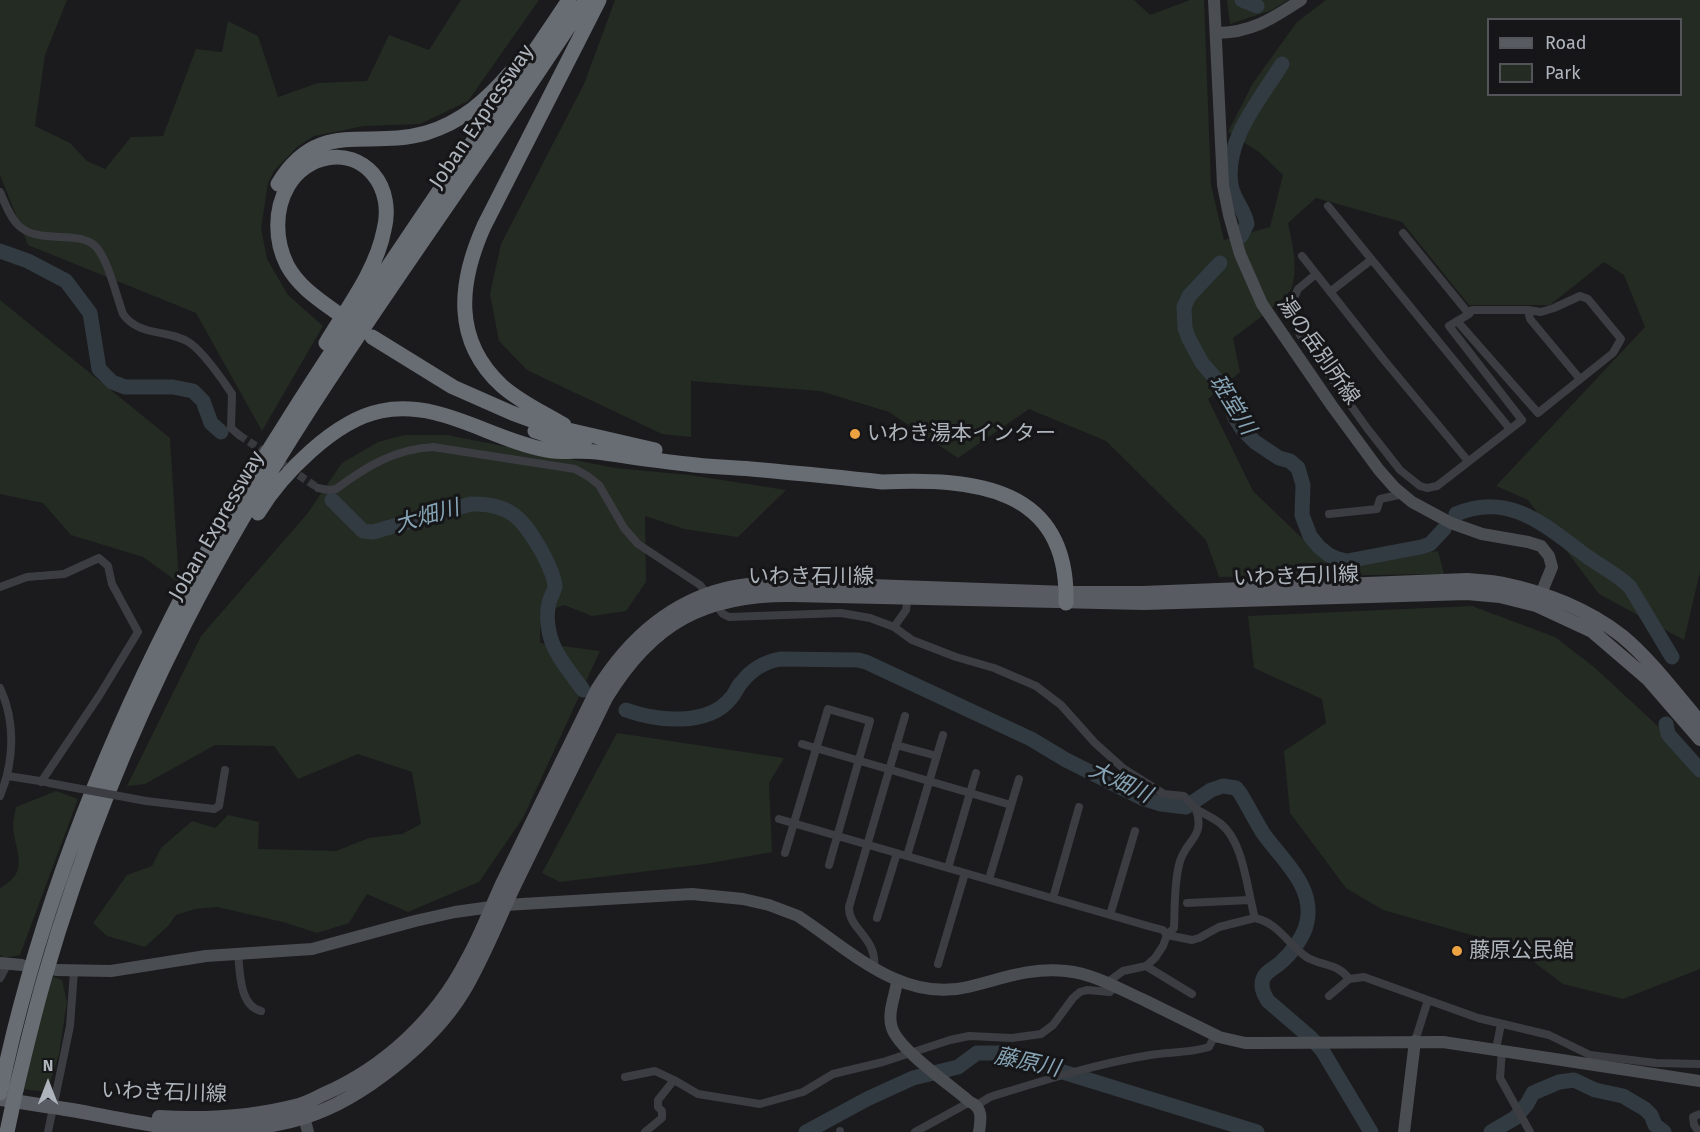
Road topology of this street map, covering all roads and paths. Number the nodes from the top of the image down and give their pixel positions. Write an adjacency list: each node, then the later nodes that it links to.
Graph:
1 (559, 0): 29 (highway)
2 (568, 0): 29 (highway, Joban Expressway)
3 (586, 0): 37 (highway, Joban Expressway)
4 (599, 0): 21 (highway)
5 (1215, 0): 7 (street, 湯の岳別所線)
6 (1301, 0): 7 (street)
7 (1216, 33): 23 (street, 湯の岳別所線)
8 (0, 192): 22 (street)
9 (1328, 206): 12 (street)
10 (1403, 232): 16 (street)
11 (1302, 256): 13 (street)
12 (1371, 260): 14 (street); 20 (street)
13 (1316, 274): 14 (street); 19 (street)
14 (1330, 292): 25 (street)
15 (1528, 309): 16 (street); 18 (street); 18 (street)
16 (1469, 314): 17 (street)
17 (1457, 321): 18 (street); 20 (street)
18 (1580, 379)
19 (1367, 428): 23 (street); 25 (street)
20 (1510, 429): 25 (street)
21 (575, 430): 24 (highway); 26 (highway)
22 (239, 435)
23 (1355, 437): 28 (street, 湯の岳別所線)
24 (594, 452): 26 (highway); 37 (highway)
25 (1468, 461)
26 (908, 481): 33 (highway)
27 (318, 488): 34 (street)
28 (1403, 494): 30 (street); 35 (street, 湯の岳別所線)
29 (239, 497): 105 (highway, Joban Expressway)
30 (1329, 514)
31 (0, 587): 54 (street)
32 (908, 593): 33 (main road, いわき石川線); 34 (main road, いわき石川線); 36 (street)
33 (1067, 598): 35 (main road, いわき石川線)
34 (711, 599): 36 (street); 75 (main road, いわき石川線)
35 (1539, 599): 40 (main road, いわき石川線); 42 (main road, いわき石川線)
36 (894, 627): 59 (street)
37 (158, 677): 105 (highway, Joban Expressway)
38 (0, 688): 51 (street)
39 (905, 716): 44 (street)
40 (1700, 722)
41 (943, 735): 46 (street)
42 (1700, 739)
43 (802, 744): 45 (street)
44 (896, 745): 46 (street); 49 (street)
45 (816, 748): 47 (street); 47 (street); 61 (street)
46 (937, 756): 53 (street)
47 (858, 761): 49 (street); 63 (street)
48 (225, 770): 54 (street, bridge)
49 (889, 770): 53 (street); 64 (street)
50 (976, 774): 55 (street)
51 (8, 776): 54 (street); 56 (street)
52 (1019, 779): 57 (street)
53 (930, 781): 55 (street); 67 (street)
54 (45, 782)
55 (970, 793): 57 (street); 69 (street)
56 (0, 796)
57 (1011, 805): 71 (street)
58 (1079, 807): 72 (street)
59 (1196, 808): 73 (street); 79 (street)
60 (779, 819): 61 (street)
61 (794, 823): 63 (street); 65 (street)
62 (1135, 831): 76 (street)
63 (837, 835): 64 (street); 68 (street)
64 (867, 844): 66 (street); 85 (street)
65 (785, 853)
66 (897, 853): 67 (street); 77 (street)
67 (907, 856): 69 (street)
68 (829, 865)
69 (948, 868): 70 (street)
70 (965, 873): 71 (street); 82 (street)
71 (989, 879): 72 (street)
72 (1053, 898): 76 (street)
73 (1250, 900): 74 (street); 78 (street)
74 (1186, 903)
75 (498, 906): 80 (street); 85 (street); 108 (main road, いわき石川線)
76 (1110, 915): 79 (street)
77 (877, 918)
78 (1256, 918): 79 (street); 89 (street)
79 (1167, 934): 84 (street)
80 (238, 953): 87 (street); 95 (street)
81 (4, 963): 83 (street); 88 (street)
82 (938, 964)
83 (22, 965)
84 (1146, 966): 91 (street); 92 (street)
85 (874, 968): 90 (street)
86 (56, 970): 87 (street)
87 (74, 971): 107 (street)
88 (0, 978)
89 (1349, 979): 93 (street); 94 (street)
90 (897, 982): 91 (street); 100 (street)
91 (1112, 984): 97 (street); 100 (street)
92 (1192, 994)
93 (1329, 996)
94 (1428, 1000): 96 (street); 98 (street)
95 (261, 1011)
96 (1501, 1024): 99 (street); 101 (street)
97 (1215, 1035): 98 (street); 106 (street)
98 (1415, 1041): 99 (street); 116 (street)
99 (1499, 1050): 104 (street); 117 (street)
100 (912, 1054): 103 (street); 106 (street)
101 (1700, 1064)
102 (625, 1077): 103 (street)
103 (674, 1080): 113 (street)
104 (1700, 1081)
105 (4, 1093): 107 (main road, いわき石川線); 110 (highway, Joban Expressway, bridge)
106 (974, 1103): 114 (street); 115 (street)
107 (52, 1107): 108 (main road, いわき石川線); 111 (street)
108 (303, 1111): 112 (street)
109 (1700, 1114): 118 (street)
110 (7, 1132)
111 (48, 1132)
112 (308, 1132)
113 (645, 1132)
114 (915, 1132)
115 (979, 1132)
116 (1404, 1132)
117 (1530, 1132)
118 (1699, 1132)

